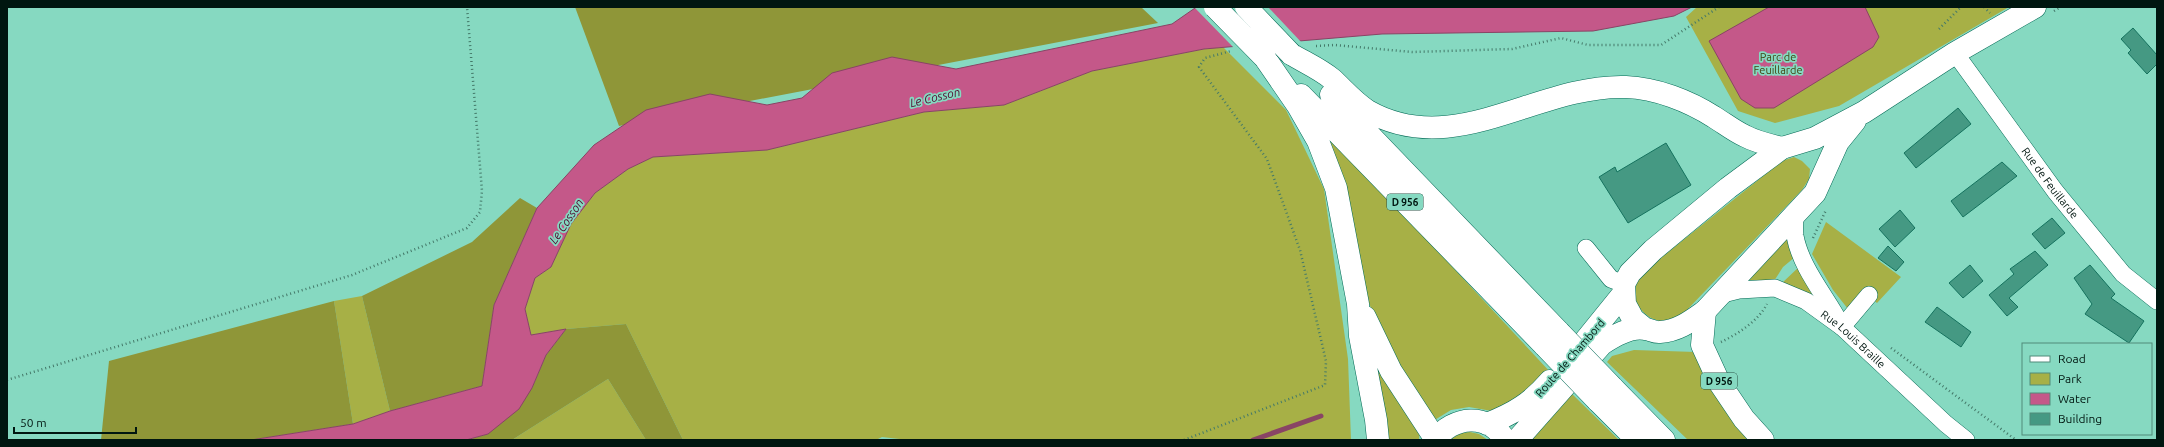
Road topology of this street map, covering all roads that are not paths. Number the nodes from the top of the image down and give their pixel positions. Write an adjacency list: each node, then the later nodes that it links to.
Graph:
1 (1215, 7): 6 (main road, D 956, bridge)
2 (1246, 7): 5 (main road, D 956, bridge)
3 (2034, 7): 4 (main road)
4 (1955, 53): 7 (main road); 14 (street, Rue de Feuillarde)
5 (1291, 54): 8 (main road, D 956); 19 (main road, D 956)
6 (1266, 58): 16 (main road, D 956); 19 (main road, D 956)
7 (1864, 112): 8 (main road); 9 (main road)
8 (1790, 146): 9 (main road); 12 (main road, Route de Chambord)
9 (1823, 173): 10 (main road)
10 (1795, 214): 15 (main road); 17 (street)
11 (1586, 248): 12 (street)
12 (1624, 289): 18 (main road); 21 (main road, Route de Chambord)
13 (1869, 295): 17 (street)
14 (2157, 301)
15 (1712, 303): 17 (street, Rue Louis Braille); 18 (main road); 28 (main road, D 956)
16 (1358, 304): 22 (main road, D 956); 23 (main road, D 956)
17 (1842, 327): 29 (street, Rue Louis Braille)
18 (1644, 328): 25 (main road)
19 (1552, 339): 20 (main road, D 956, bridge)
20 (1604, 393): 26 (main road, D 956); 27 (main road, D 956)
21 (1487, 424): 23 (main road); 24 (main road)
22 (1378, 440)
23 (1436, 440)
24 (1505, 440)
25 (1517, 440)
26 (1637, 440)
27 (1664, 440)
28 (1763, 440)
29 (1966, 440)

